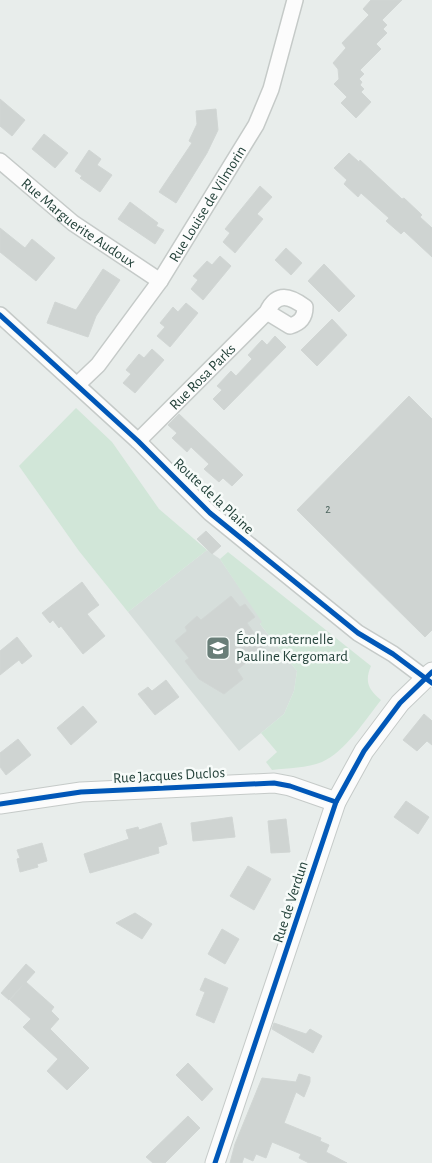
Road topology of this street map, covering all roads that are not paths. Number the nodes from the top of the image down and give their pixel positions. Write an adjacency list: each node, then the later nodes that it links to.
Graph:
1 (295, 0): 3 (street, Rue Louise de Vilmorin)
2 (0, 161): 3 (street, Rue Marguerite Audoux)
3 (160, 281): 6 (street, Rue Louise de Vilmorin)
4 (267, 312): 7 (street, Rue Rosa Parks)
5 (0, 315): 6 (street, Route de la Plaine)
6 (76, 385): 7 (street, Route de la Plaine)
7 (138, 440): 8 (street, Route de la Plaine)
8 (430, 678): 9 (street, Rue de Verdun)
9 (336, 802): 10 (street, Rue Jacques Duclos); 11 (street, Rue de Verdun)
10 (0, 804)
11 (215, 1163)

